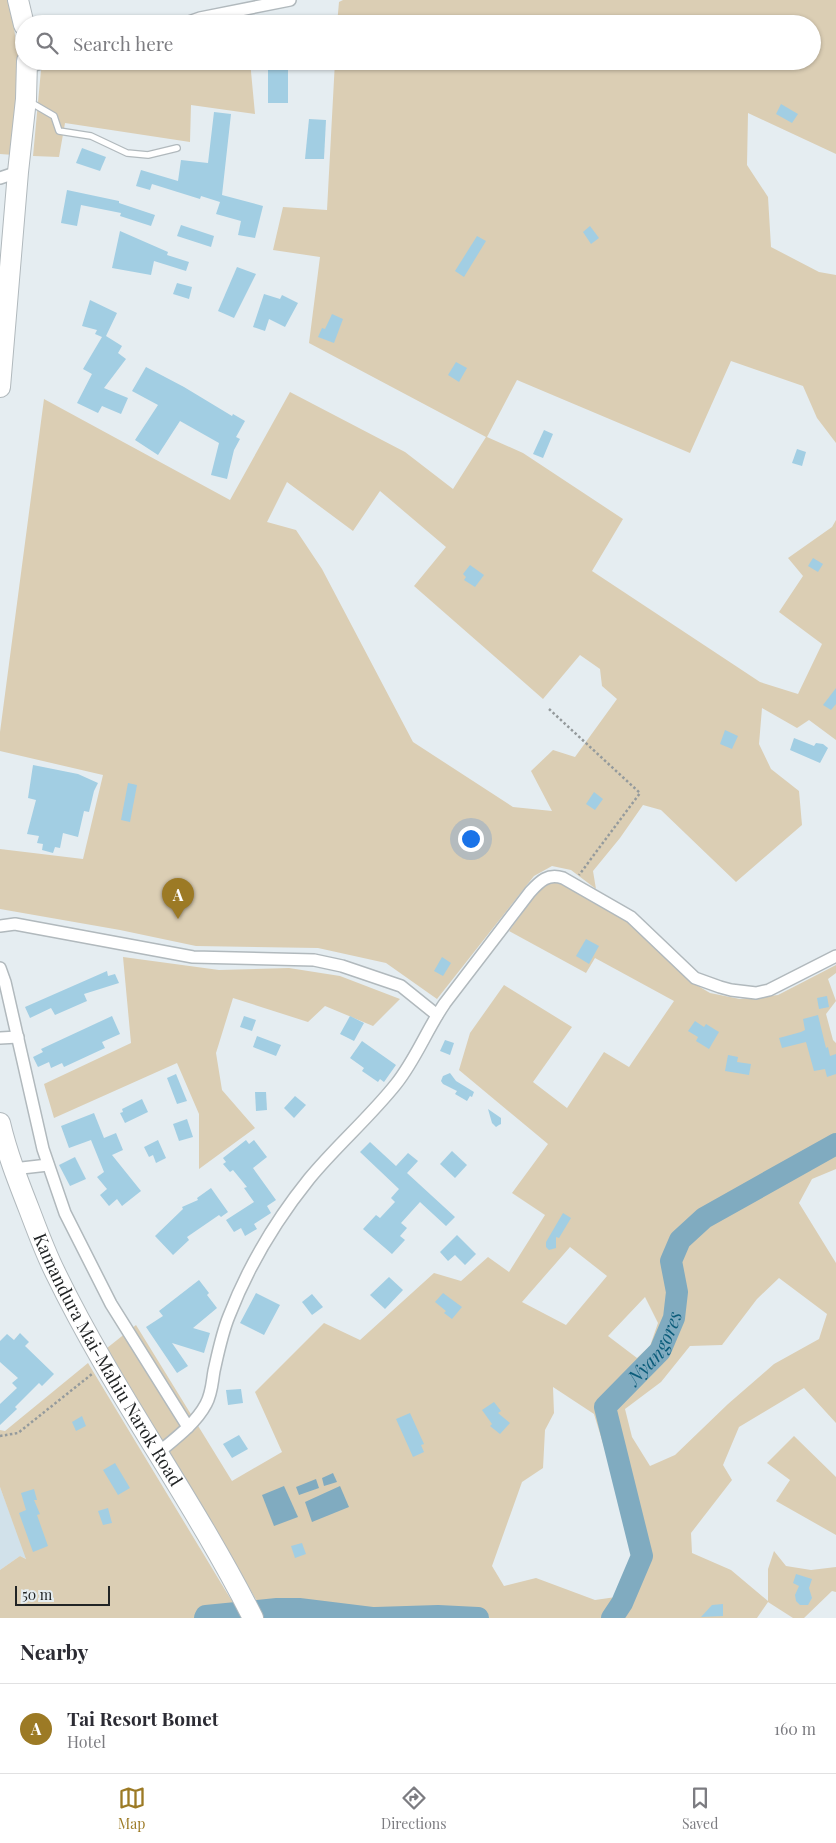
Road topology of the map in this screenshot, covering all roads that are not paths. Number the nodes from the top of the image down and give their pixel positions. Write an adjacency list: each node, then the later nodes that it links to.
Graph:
1 (18, 0): 3 (highway)
2 (290, 0): 4 (street)
3 (22, 15)
4 (215, 15)
5 (28, 70): 6 (highway)
6 (26, 100): 7 (lane); 8 (highway)
7 (177, 148)
8 (9, 175): 9 (highway)
9 (0, 386)
10 (0, 926): 13 (street)
11 (836, 956): 13 (street)
12 (0, 968): 14 (street)
13 (437, 1015): 19 (street)
14 (18, 1037): 15 (street); 17 (street)
15 (0, 1038)
16 (0, 1123): 18 (highway, Kamandura Mai-Mahiu Narok Road)
17 (48, 1165): 18 (street); 19 (street)
18 (13, 1169): 20 (highway, Kamandura Mai-Mahiu Narok Road)
19 (188, 1427): 20 (street)
20 (159, 1452): 21 (highway, Kamandura Mai-Mahiu Narok Road)
21 (253, 1618)

